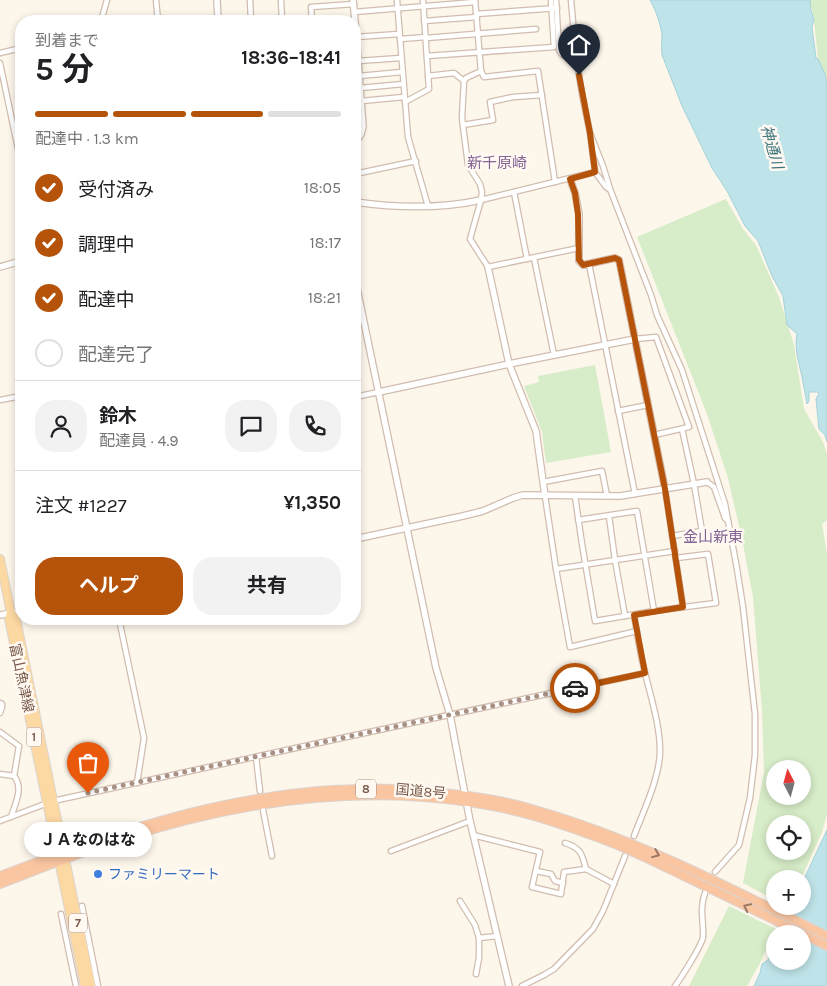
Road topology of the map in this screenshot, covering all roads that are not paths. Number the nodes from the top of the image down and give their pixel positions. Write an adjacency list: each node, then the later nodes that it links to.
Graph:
1 (107, 0): 17 (street)
2 (156, 0): 18 (street)
3 (217, 0): 19 (street)
4 (250, 0): 20 (street)
5 (281, 0): 21 (street)
6 (397, 0): 15 (street)
7 (423, 0): 13 (street)
8 (551, 0): 14 (street)
9 (556, 0): 14 (street)
10 (571, 0): 35 (street)
11 (475, 1): 13 (street); 24 (street)
12 (353, 2): 16 (street); 22 (street)
13 (424, 7): 15 (street); 25 (street)
14 (554, 8): 24 (street); 33 (street); 35 (street)
15 (397, 9): 16 (street); 29 (street)
16 (354, 12): 23 (street)
17 (103, 15)
18 (158, 15)
19 (218, 15)
20 (251, 15)
21 (282, 15)
22 (312, 15)
23 (354, 15)
24 (476, 15): 25 (street); 27 (street)
25 (424, 21): 30 (street)
26 (536, 29): 27 (street)
27 (478, 33): 30 (street); 33 (street)
28 (361, 35): 29 (street)
29 (399, 37): 30 (street); 37 (street)
30 (426, 38): 34 (street)
31 (15, 49): 32 (street)
32 (0, 53)
33 (479, 53): 34 (street); 39 (street)
34 (427, 56): 41 (street)
35 (576, 56): 51 (street)
36 (361, 58): 37 (street)
37 (401, 58): 40 (street)
38 (0, 64): 53 (street)
39 (481, 71): 43 (street); 46 (street)
40 (402, 72): 42 (street); 44 (street)
41 (428, 76): 43 (street); 47 (street)
42 (361, 79)
43 (464, 82): 50 (street)
44 (403, 84): 45 (street); 47 (street)
45 (361, 88)
46 (542, 95): 50 (street); 58 (street)
47 (405, 100): 48 (street); 54 (street)
48 (361, 104)
49 (361, 115): 52 (street)
50 (463, 125): 61 (street)
51 (590, 133): 55 (street); 59 (street)
52 (361, 134)
53 (15, 135)
54 (416, 161): 56 (street); 63 (street)
55 (595, 172): 57 (street); 59 (street)
56 (361, 173)
57 (570, 179): 58 (street); 64 (street)
58 (555, 182): 60 (street)
59 (610, 189): 94 (street)
60 (514, 192): 61 (street); 66 (street)
61 (482, 200): 63 (street); 70 (street)
62 (361, 203): 63 (street)
63 (428, 206)
64 (579, 248): 65 (street); 68 (street)
65 (534, 258): 66 (street); 74 (street)
66 (527, 259): 70 (street)
67 (15, 263): 69 (street)
68 (589, 264): 72 (street); 73 (street)
69 (0, 267)
70 (488, 267): 75 (street)
71 (361, 307): 76 (street)
72 (635, 339): 73 (street); 80 (street); 82 (street)
73 (606, 345): 74 (street); 81 (street)
74 (554, 355): 75 (street)
75 (508, 364): 76 (street); 84 (street)
76 (379, 392): 77 (street); 95 (street)
77 (361, 396)
78 (15, 397): 79 (street)
79 (0, 400)
80 (648, 405): 81 (street); 83 (street)
81 (618, 411): 88 (street)
82 (682, 429): 83 (street); 86 (street)
83 (654, 435): 87 (street)
84 (543, 482): 89 (street); 91 (street)
85 (707, 482): 86 (street); 94 (street)
86 (694, 484): 87 (street); 96 (street)
87 (665, 489): 88 (street); 96 (street)
88 (635, 494): 91 (street)
89 (545, 496): 90 (street); 95 (street); 104 (street)
90 (575, 496): 91 (street); 93 (street)
91 (607, 496)
92 (608, 516): 93 (street); 99 (street); 102 (street)
93 (578, 520): 103 (street)
94 (729, 522): 141 (street)
95 (407, 528): 97 (street); 119 (street)
96 (672, 536): 98 (street)
97 (361, 538)
98 (675, 551): 99 (street); 100 (street)
99 (645, 556): 102 (street); 106 (street)
100 (676, 558): 105 (street); 105 (street)
101 (0, 559): 108 (main road, 富山魚津線 / 1)
102 (615, 560): 103 (street); 111 (street)
103 (585, 565): 104 (street); 111 (street)
104 (556, 569): 115 (street)
105 (683, 607): 106 (street)
106 (654, 611): 110 (street)
107 (15, 612): 108 (street)
108 (11, 613): 109 (street); 112 (main road, 富山魚津線 / 1)
109 (0, 615)
110 (634, 615): 111 (street); 115 (street)
111 (625, 616)
112 (15, 618)
113 (17, 625): 127 (main road, 富山魚津線 / 1)
114 (120, 625): 124 (street)
115 (637, 631): 116 (street)
116 (645, 673): 119 (street); 133 (street)
117 (0, 703): 118 (street)
118 (0, 713)
119 (450, 715): 121 (street); 126 (street)
120 (0, 732): 123 (street)
121 (256, 757): 124 (street); 125 (street)
122 (0, 774): 123 (street)
123 (14, 776): 129 (street)
124 (137, 783): 127 (street)
125 (260, 791)
126 (466, 799): 131 (street); 138 (highway, 国道8号 / 8); 151 (highway, 国道8号 / 8, one-way to 151); 153 (highway, 国道8号 / 8, one-way to 126)
127 (50, 802): 129 (street); 138 (main road, 富山魚津線 / 1)
128 (263, 810): 136 (street)
129 (11, 816): 130 (street)
130 (0, 821)
131 (470, 821): 132 (street); 135 (street)
132 (473, 835): 140 (street); 150 (street)
133 (634, 836)
134 (565, 843): 139 (street)
135 (391, 851)
136 (272, 856)
137 (626, 856): 145 (street)
138 (61, 857): 142 (highway, 国道8号 / 8); 144 (highway, 国道8号 / 8); 156 (main road, 7); 157 (main road, 7)
139 (586, 869): 143 (street); 145 (street)
140 (536, 871): 143 (street); 143 (street)
141 (715, 872)
142 (0, 876)
143 (563, 883)
144 (0, 884)
145 (614, 884): 160 (street)
146 (704, 893): 161 (street)
147 (460, 901): 152 (street)
148 (82, 906): 158 (street)
149 (61, 914): 155 (street)
150 (497, 936): 152 (street); 159 (street)
151 (827, 936)
152 (479, 938): 154 (street)
153 (827, 946)
154 (476, 974)
155 (76, 986)
156 (85, 986)
157 (91, 986)
158 (98, 986)
159 (509, 986)
160 (522, 986)
161 (675, 986)

